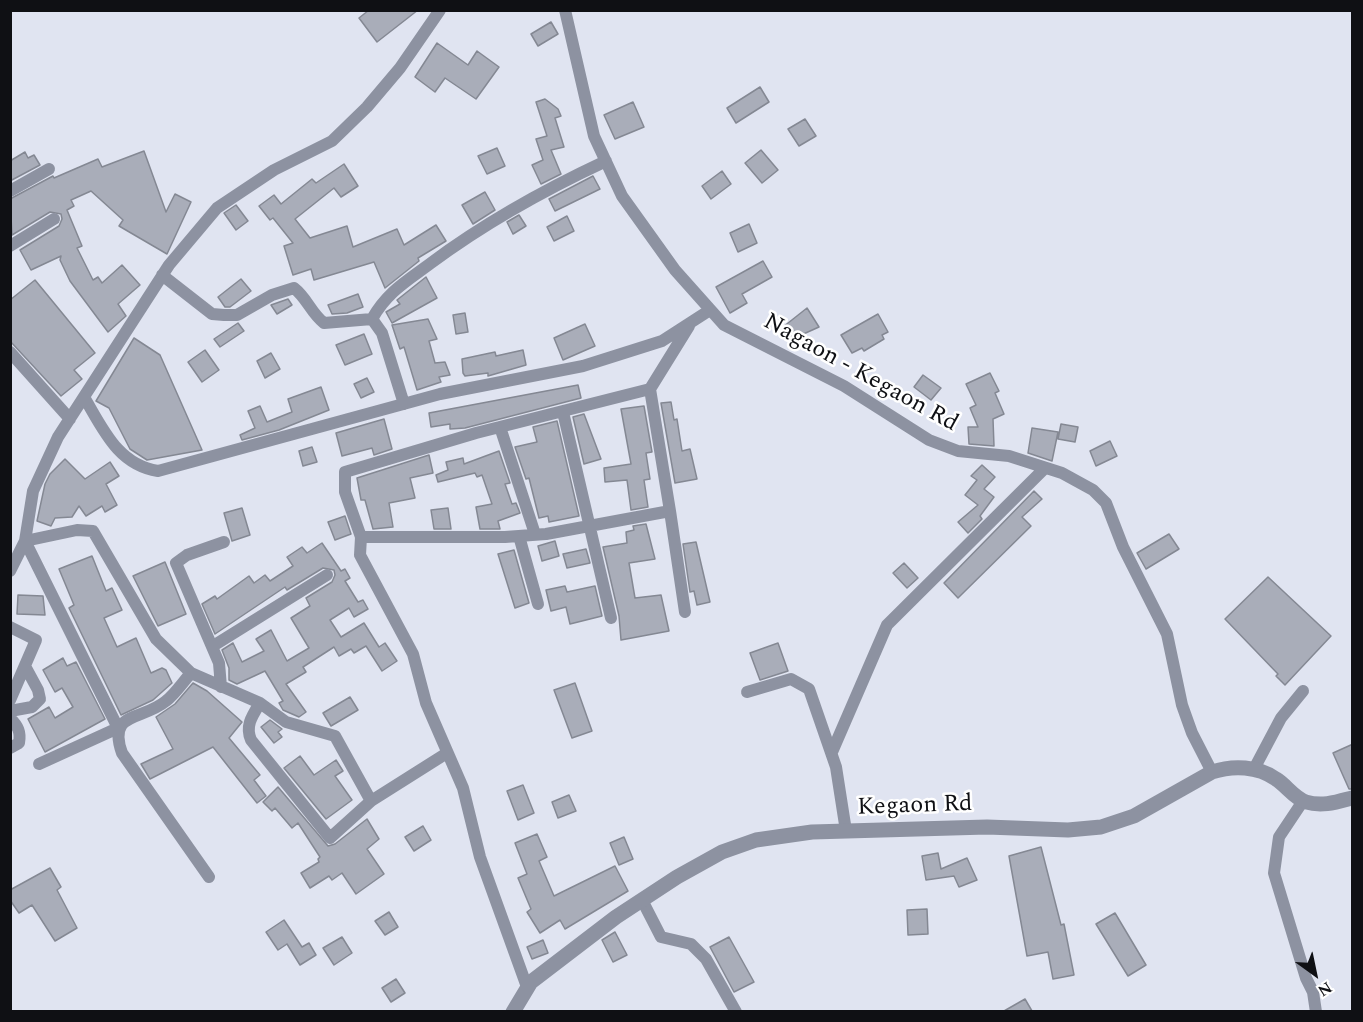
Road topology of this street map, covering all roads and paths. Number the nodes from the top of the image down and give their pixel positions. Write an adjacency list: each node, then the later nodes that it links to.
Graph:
1 (440, 10): 8 (street)
2 (565, 10): 3 (street, Nagaon - Kegaon Rd)
3 (606, 161): 9 (street, Nagaon - Kegaon Rd); 10 (street)
4 (49, 170): 5 (street)
5 (10, 191)
6 (54, 219): 7 (street)
7 (10, 246)
8 (162, 275): 10 (street); 14 (street)
9 (710, 310): 11 (street); 19 (street, Nagaon - Kegaon Rd)
10 (372, 319): 15 (street)
11 (691, 323): 13 (street); 15 (street)
12 (10, 352): 17 (street)
13 (650, 389): 16 (street); 20 (street)
14 (84, 397): 15 (street); 17 (street)
15 (404, 404)
16 (563, 412): 18 (street); 21 (street)
17 (70, 419): 25 (street)
18 (500, 427): 22 (street); 24 (street)
19 (1045, 468): 45 (street); 49 (street, Nagaon - Kegaon Rd)
20 (670, 511): 21 (street); 30 (street)
21 (590, 526): 22 (street); 31 (street)
22 (536, 534): 23 (street)
23 (519, 536): 24 (street); 29 (street)
24 (361, 537): 46 (street)
25 (25, 541): 27 (street); 35 (street); 43 (street)
26 (224, 542): 33 (street)
27 (10, 571)
28 (327, 575): 33 (street)
29 (538, 604)
30 (685, 612)
31 (611, 618)
32 (10, 627): 34 (street)
33 (213, 646): 36 (street)
34 (25, 666): 39 (street); 41 (street)
35 (191, 673): 36 (street); 43 (street)
36 (221, 687): 40 (street)
37 (1303, 691): 48 (street)
38 (747, 692): 45 (street)
39 (10, 700)
40 (260, 703): 51 (street); 51 (street)
41 (10, 711)
42 (10, 718): 44 (street)
43 (118, 728): 47 (street); 54 (street)
44 (10, 748)
45 (832, 752): 53 (street)
46 (447, 753): 51 (street); 56 (street)
47 (39, 764)
48 (1254, 769): 49 (street, Kegaon Rd); 52 (street, Kegaon Rd)
49 (1212, 772): 53 (street, Kegaon Rd)
50 (1353, 798): 52 (street)
51 (371, 801)
52 (1303, 801): 59 (street)
53 (846, 831): 55 (street, Kegaon Rd)
54 (208, 877)
55 (642, 900): 56 (street, Kegaon Rd); 58 (street)
56 (527, 987): 57 (street, Kegaon Rd)
57 (513, 1011)
58 (736, 1011)
59 (1316, 1011)

